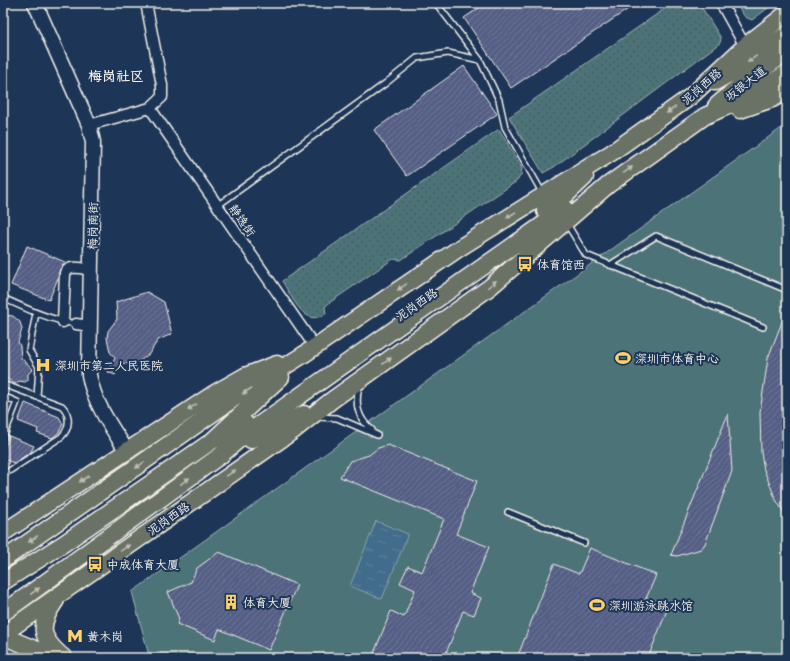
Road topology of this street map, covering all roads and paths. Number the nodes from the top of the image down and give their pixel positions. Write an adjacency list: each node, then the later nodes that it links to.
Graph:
1 (35, 3): 14 (street, 梅岗南街)
2 (146, 3): 12 (street)
3 (436, 3): 8 (lane)
4 (721, 3): 7 (street)
5 (787, 13): 7 (main road, 泥岗西路)
6 (786, 41): 11 (main road, 坂银大道, one-way to 11); 13 (main road, 坂银大道)
7 (746, 46): 11 (main road, 泥岗西路)
8 (480, 60): 17 (lane); 18 (lane)
9 (787, 73): 13 (main road, 泥岗西路)
10 (787, 91): 13 (main road)
11 (690, 97): 15 (main road, 泥岗西路, one-way to 15)
12 (150, 108): 14 (street); 18 (street, 静逸街)
13 (705, 116): 16 (main road, 泥岗西路, one-way to 13)
14 (89, 125): 21 (street, 梅岗南街)
15 (611, 153): 17 (main road, 泥岗西路); 37 (main road, 泥岗西路)
16 (608, 185): 19 (main road, 泥岗西路); 39 (main road, 泥岗西路)
17 (544, 195): 29 (main road, 泥岗西路, one-way to 29)
18 (217, 206): 29 (street, 静逸街)
19 (564, 221): 20 (lane); 30 (main road, 泥岗西路, one-way to 19)
20 (610, 265): 22 (lane); 28 (lane)
21 (92, 270): 25 (street); 27 (street, 梅岗南街)
22 (787, 290)
23 (3, 298): 24 (lane)
24 (36, 313): 25 (lane); 33 (lane)
25 (63, 322): 26 (lane)
26 (76, 324): 27 (street)
27 (90, 326): 38 (street, 梅岗南街)
28 (763, 327)
29 (309, 351): 37 (main road, 泥岗西路); 38 (main road, one-way to 38); 44 (main road, 泥岗西路, one-way to 44)
30 (361, 379): 34 (main road, 泥岗西路); 35 (lane)
31 (3, 384): 33 (lane)
32 (3, 396): 36 (lane)
33 (37, 397): 40 (lane)
34 (332, 400): 35 (main road, 泥岗西路); 39 (main road, 泥岗西路)
35 (306, 420): 46 (main road, 泥岗西路, one-way to 35)
36 (3, 438)
37 (212, 441): 45 (main road, 泥岗西路)
38 (127, 451): 42 (main road, one-way to 42)
39 (221, 455): 47 (main road, 泥岗西路, one-way to 39)
40 (3, 475)
41 (508, 512): 43 (lane)
42 (3, 533)
43 (584, 543)
44 (3, 560)
45 (3, 582)
46 (59, 595): 48 (main road, 泥岗西路); 50 (main road)
47 (3, 613)
48 (3, 635): 49 (main road)
49 (56, 658)
50 (64, 658)

